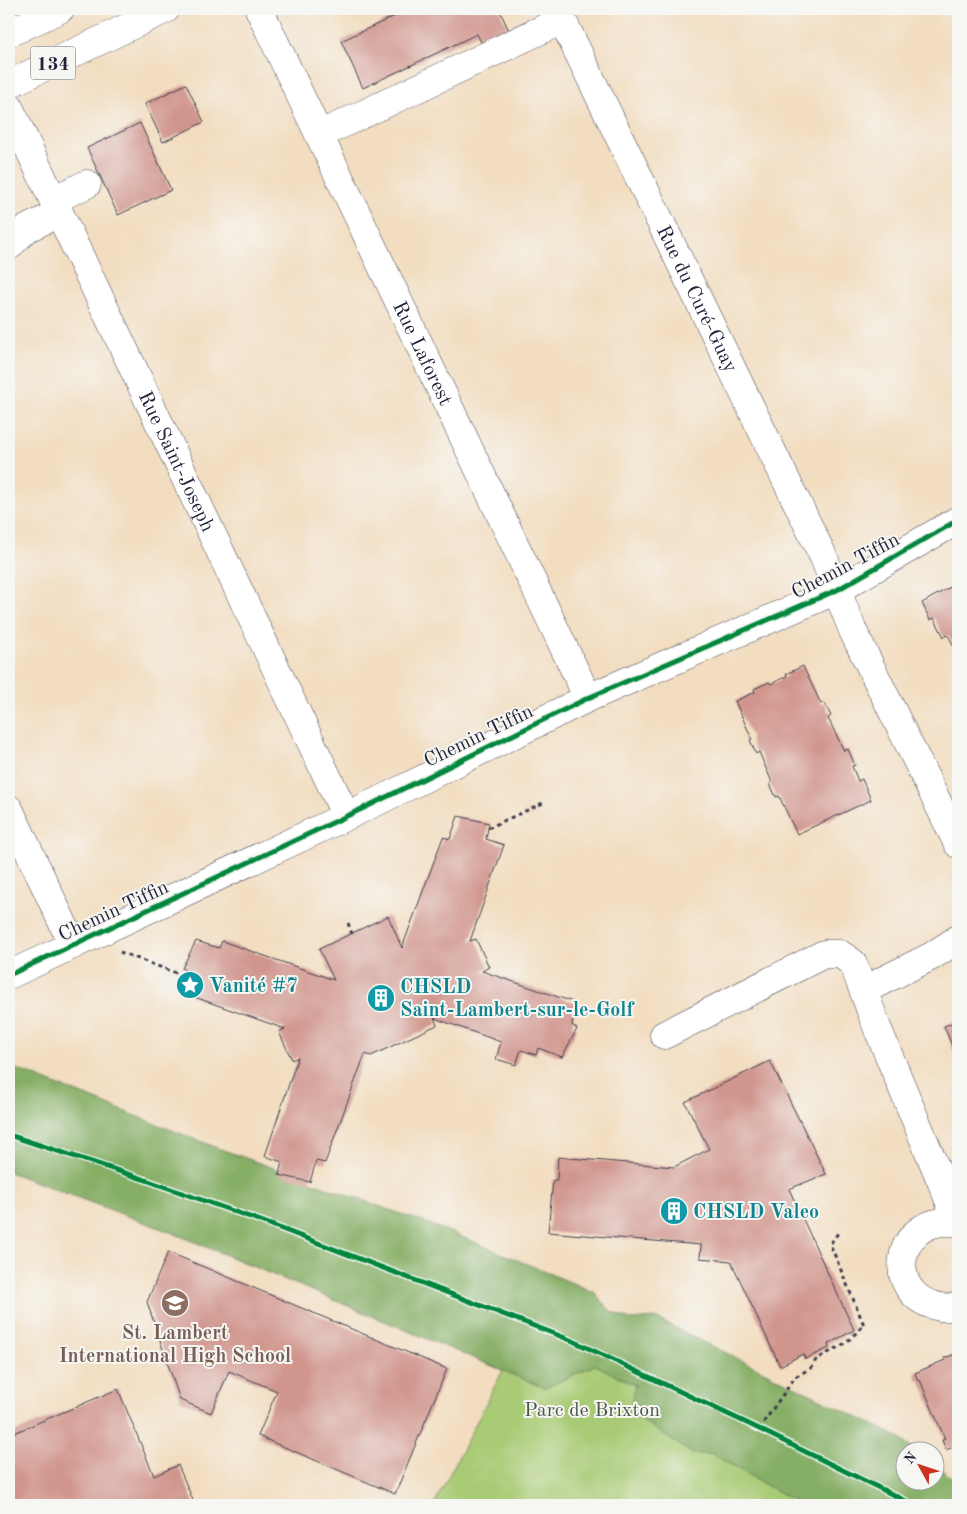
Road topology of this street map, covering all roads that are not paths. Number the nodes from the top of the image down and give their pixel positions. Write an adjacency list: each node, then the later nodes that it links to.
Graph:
1 (60, 9): 5 (main road, 134)
2 (166, 9): 6 (main road, 134)
3 (259, 9): 8 (main road, Rue Laforest)
4 (560, 14): 8 (main road); 13 (main road, Rue du Curé-Guay)
5 (9, 33)
6 (9, 84)
7 (9, 107): 10 (main road, Rue Saint-Joseph)
8 (319, 135): 14 (main road, Rue Laforest)
9 (87, 184): 10 (main road)
10 (56, 206): 11 (main road); 16 (main road, Rue Saint-Joseph)
11 (9, 246)
12 (958, 520): 13 (main road, Chemin Tiffin)
13 (837, 590): 14 (main road, Chemin Tiffin); 17 (main road, Rue du Curé-Guay)
14 (588, 698): 16 (main road, Chemin Tiffin)
15 (9, 809): 19 (main road)
16 (346, 816): 19 (main road, Chemin Tiffin)
17 (958, 844)
18 (958, 939): 21 (main road)
19 (73, 945): 20 (main road, Chemin Tiffin)
20 (9, 975)
21 (864, 990): 22 (main road); 23 (main road)
22 (664, 1035)
23 (958, 1222): 24 (main road)
24 (958, 1305)

